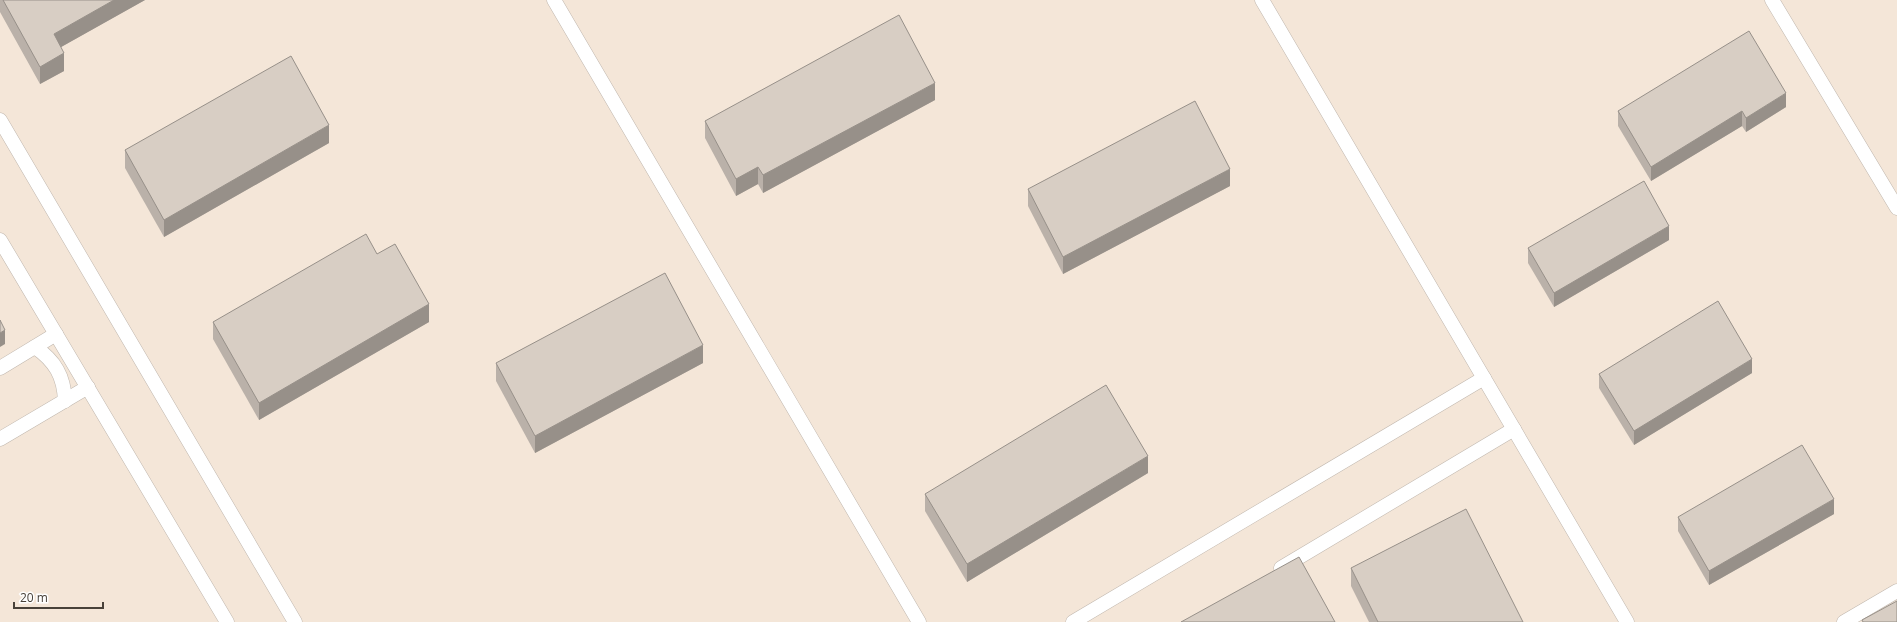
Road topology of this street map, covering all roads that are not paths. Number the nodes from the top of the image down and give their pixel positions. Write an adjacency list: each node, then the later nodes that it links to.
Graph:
1 (554, 0): 19 (lane)
2 (1262, 0): 10 (lane)
3 (1772, 0): 5 (lane)
4 (0, 120): 18 (lane)
5 (1897, 208)
6 (0, 240): 7 (lane)
7 (56, 334): 8 (lane); 11 (lane)
8 (35, 347): 9 (lane); 12 (lane)
9 (0, 368)
10 (1484, 378): 13 (lane); 20 (lane)
11 (88, 387): 12 (lane); 17 (lane)
12 (65, 401): 14 (lane)
13 (1514, 429): 15 (lane); 21 (lane)
14 (0, 439)
15 (1270, 574)
16 (1897, 591): 22 (lane)
17 (227, 622)
18 (295, 622)
19 (919, 622)
20 (1073, 622)
21 (1627, 622)
22 (1844, 622)

